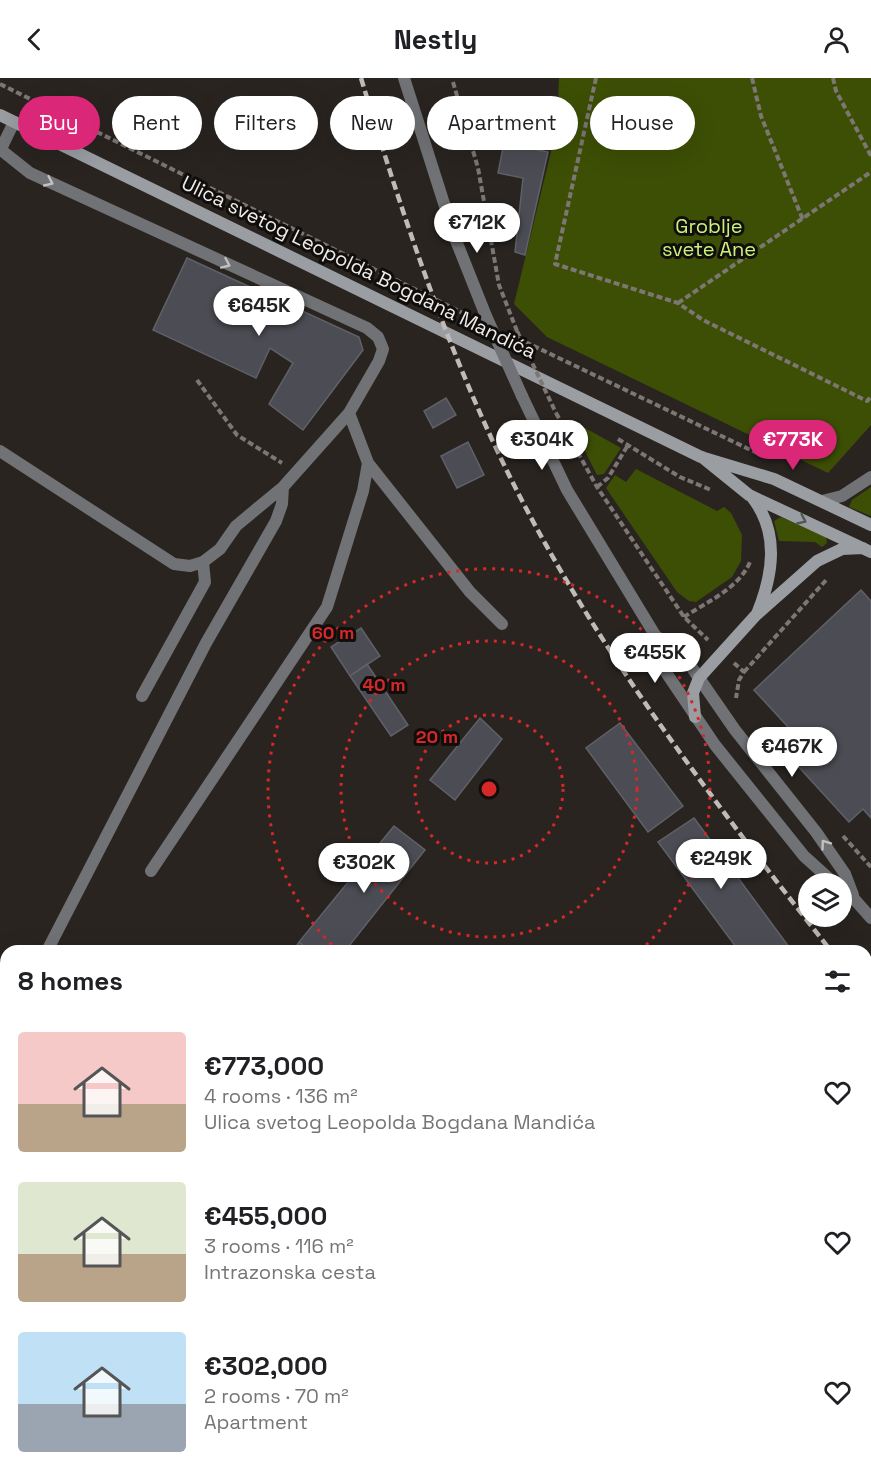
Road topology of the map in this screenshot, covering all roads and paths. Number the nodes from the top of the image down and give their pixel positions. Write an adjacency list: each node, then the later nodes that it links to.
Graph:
1 (404, 78): 14 (street)
2 (597, 78): 13 (path)
3 (752, 78): 12 (path)
4 (833, 78): 10 (path)
5 (453, 82): 21 (path, bridge)
6 (0, 84): 14 (path)
7 (0, 115): 8 (main road, Ulica svetog Leopolda Bogdana Mandića)
8 (14, 122): 9 (street); 26 (main road, Ulica svetog Leopolda Bogdana Mandića)
9 (0, 151): 20 (street, one-way to 20)
10 (871, 156)
11 (871, 172): 12 (path)
12 (803, 220): 13 (path)
13 (678, 303): 17 (path)
14 (482, 318): 43 (street, bridge)
15 (508, 334): 25 (path)
16 (197, 380): 28 (path)
17 (871, 397)
18 (545, 400): 19 (path)
19 (566, 411)
20 (349, 413): 27 (street); 28 (street)
21 (556, 413)
22 (615, 438): 23 (path)
23 (628, 445): 31 (path); 32 (path)
24 (0, 451): 38 (street)
25 (759, 454)
26 (701, 457): 33 (main road, Ulica svetog Leopolda Bogdana Mandića); 34 (main road, Ulica svetog Leopolda Bogdana Mandića)
27 (368, 463): 42 (street); 48 (street)
28 (299, 470): 30 (street)
29 (871, 477): 34 (street)
30 (283, 487): 38 (street); 52 (street)
31 (597, 487)
32 (715, 492)
33 (750, 495): 36 (main road, Ulica svetog Leopolda Bogdana Mandića, one-way to 36); 40 (main road)
34 (822, 501): 35 (main road, Ulica svetog Leopolda Bogdana Mandića)
35 (871, 525)
36 (867, 550): 40 (main road)
37 (752, 553): 41 (path)
38 (203, 562): 46 (street)
39 (829, 577): 44 (path)
40 (756, 615): 45 (main road)
41 (684, 617)
42 (502, 624)
43 (655, 635): 45 (street); 47 (street)
44 (744, 672)
45 (699, 678): 47 (main road); 50 (street, one-way to 45)
46 (142, 696)
47 (695, 717): 49 (street)
48 (151, 871)
49 (823, 873)
50 (853, 895): 51 (street)
51 (871, 918)
52 (50, 945)

